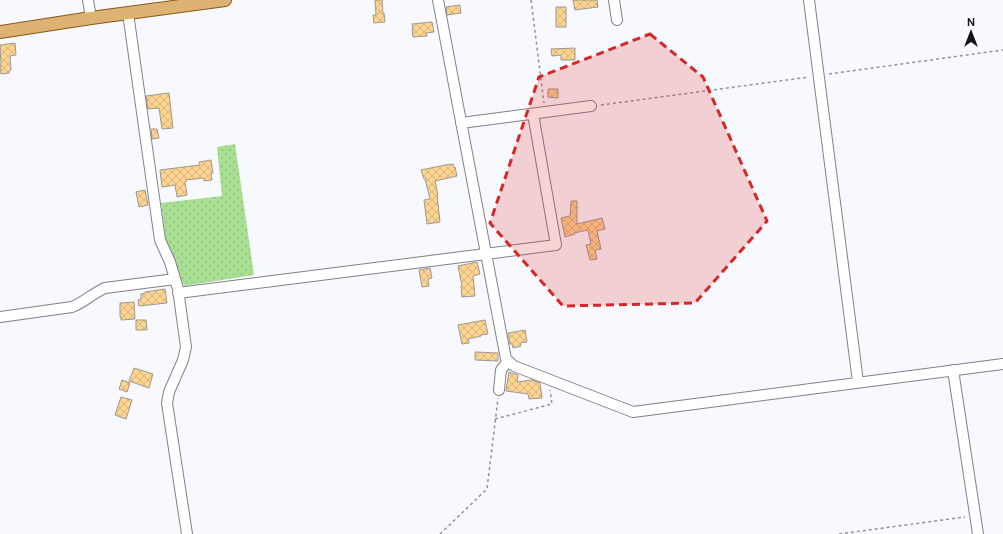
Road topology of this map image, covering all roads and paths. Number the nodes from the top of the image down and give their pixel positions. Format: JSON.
{"nodes":[{"id":1,"x":88,"y":0,"type":"edge"},
{"id":2,"x":225,"y":0,"type":"edge"},
{"id":3,"x":438,"y":0,"type":"edge"},
{"id":4,"x":531,"y":0,"type":"edge"},
{"id":5,"x":614,"y":0,"type":"edge"},
{"id":6,"x":809,"y":0,"type":"edge"},
{"id":7,"x":128,"y":13,"type":"junction"},
{"id":8,"x":90,"y":18,"type":"junction"},
{"id":9,"x":617,"y":20,"type":"dead end"},
{"id":10,"x":0,"y":32,"type":"edge"},
{"id":11,"x":1003,"y":50,"type":"edge"},
{"id":12,"x":819,"y":76,"type":"junction"},
{"id":13,"x":591,"y":106,"type":"joint"},
{"id":14,"x":545,"y":112,"type":"junction"},
{"id":15,"x":533,"y":114,"type":"junction"},
{"id":16,"x":461,"y":123,"type":"junction"},
{"id":17,"x":486,"y":253,"type":"junction"},
{"id":18,"x":175,"y":279,"type":"junction"},
{"id":19,"x":178,"y":293,"type":"junction"},
{"id":20,"x":0,"y":317,"type":"edge"},
{"id":21,"x":508,"y":361,"type":"junction"},
{"id":22,"x":1003,"y":364,"type":"edge"},
{"id":23,"x":953,"y":370,"type":"junction"},
{"id":24,"x":551,"y":380,"type":"junction"},
{"id":25,"x":858,"y":382,"type":"junction"},
{"id":26,"x":499,"y":390,"type":"joint"},
{"id":27,"x":495,"y":419,"type":"junction"},
{"id":28,"x":975,"y":516,"type":"junction"},
{"id":29,"x":187,"y":534,"type":"edge"},
{"id":30,"x":440,"y":534,"type":"edge"},
{"id":31,"x":839,"y":534,"type":"edge"},
{"id":32,"x":978,"y":534,"type":"edge"}],
"edges":[{"from":1,"to":8,"type":"street"},
{"from":2,"to":7,"type":"main road"},
{"from":3,"to":16,"type":"street"},
{"from":4,"to":14,"type":"path"},
{"from":5,"to":9,"type":"street"},
{"from":6,"to":12,"type":"street"},
{"from":7,"to":8,"type":"main road"},
{"from":7,"to":18,"type":"street"},
{"from":8,"to":10,"type":"main road"},
{"from":11,"to":12,"type":"path"},
{"from":12,"to":13,"type":"path"},
{"from":12,"to":25,"type":"street"},
{"from":13,"to":14,"type":"street"},
{"from":14,"to":15,"type":"street"},
{"from":15,"to":16,"type":"street"},
{"from":15,"to":17,"type":"street"},
{"from":16,"to":17,"type":"street"},
{"from":17,"to":19,"type":"street"},
{"from":17,"to":21,"type":"street"},
{"from":18,"to":19,"type":"street"},
{"from":18,"to":20,"type":"street"},
{"from":19,"to":29,"type":"street"},
{"from":21,"to":24,"type":"street"},
{"from":21,"to":26,"type":"street"},
{"from":22,"to":23,"type":"street"},
{"from":23,"to":25,"type":"street"},
{"from":23,"to":28,"type":"street"},
{"from":24,"to":25,"type":"street"},
{"from":24,"to":27,"type":"path"},
{"from":26,"to":27,"type":"path"},
{"from":27,"to":30,"type":"path"},
{"from":28,"to":31,"type":"path"},
{"from":28,"to":32,"type":"street"}]}
